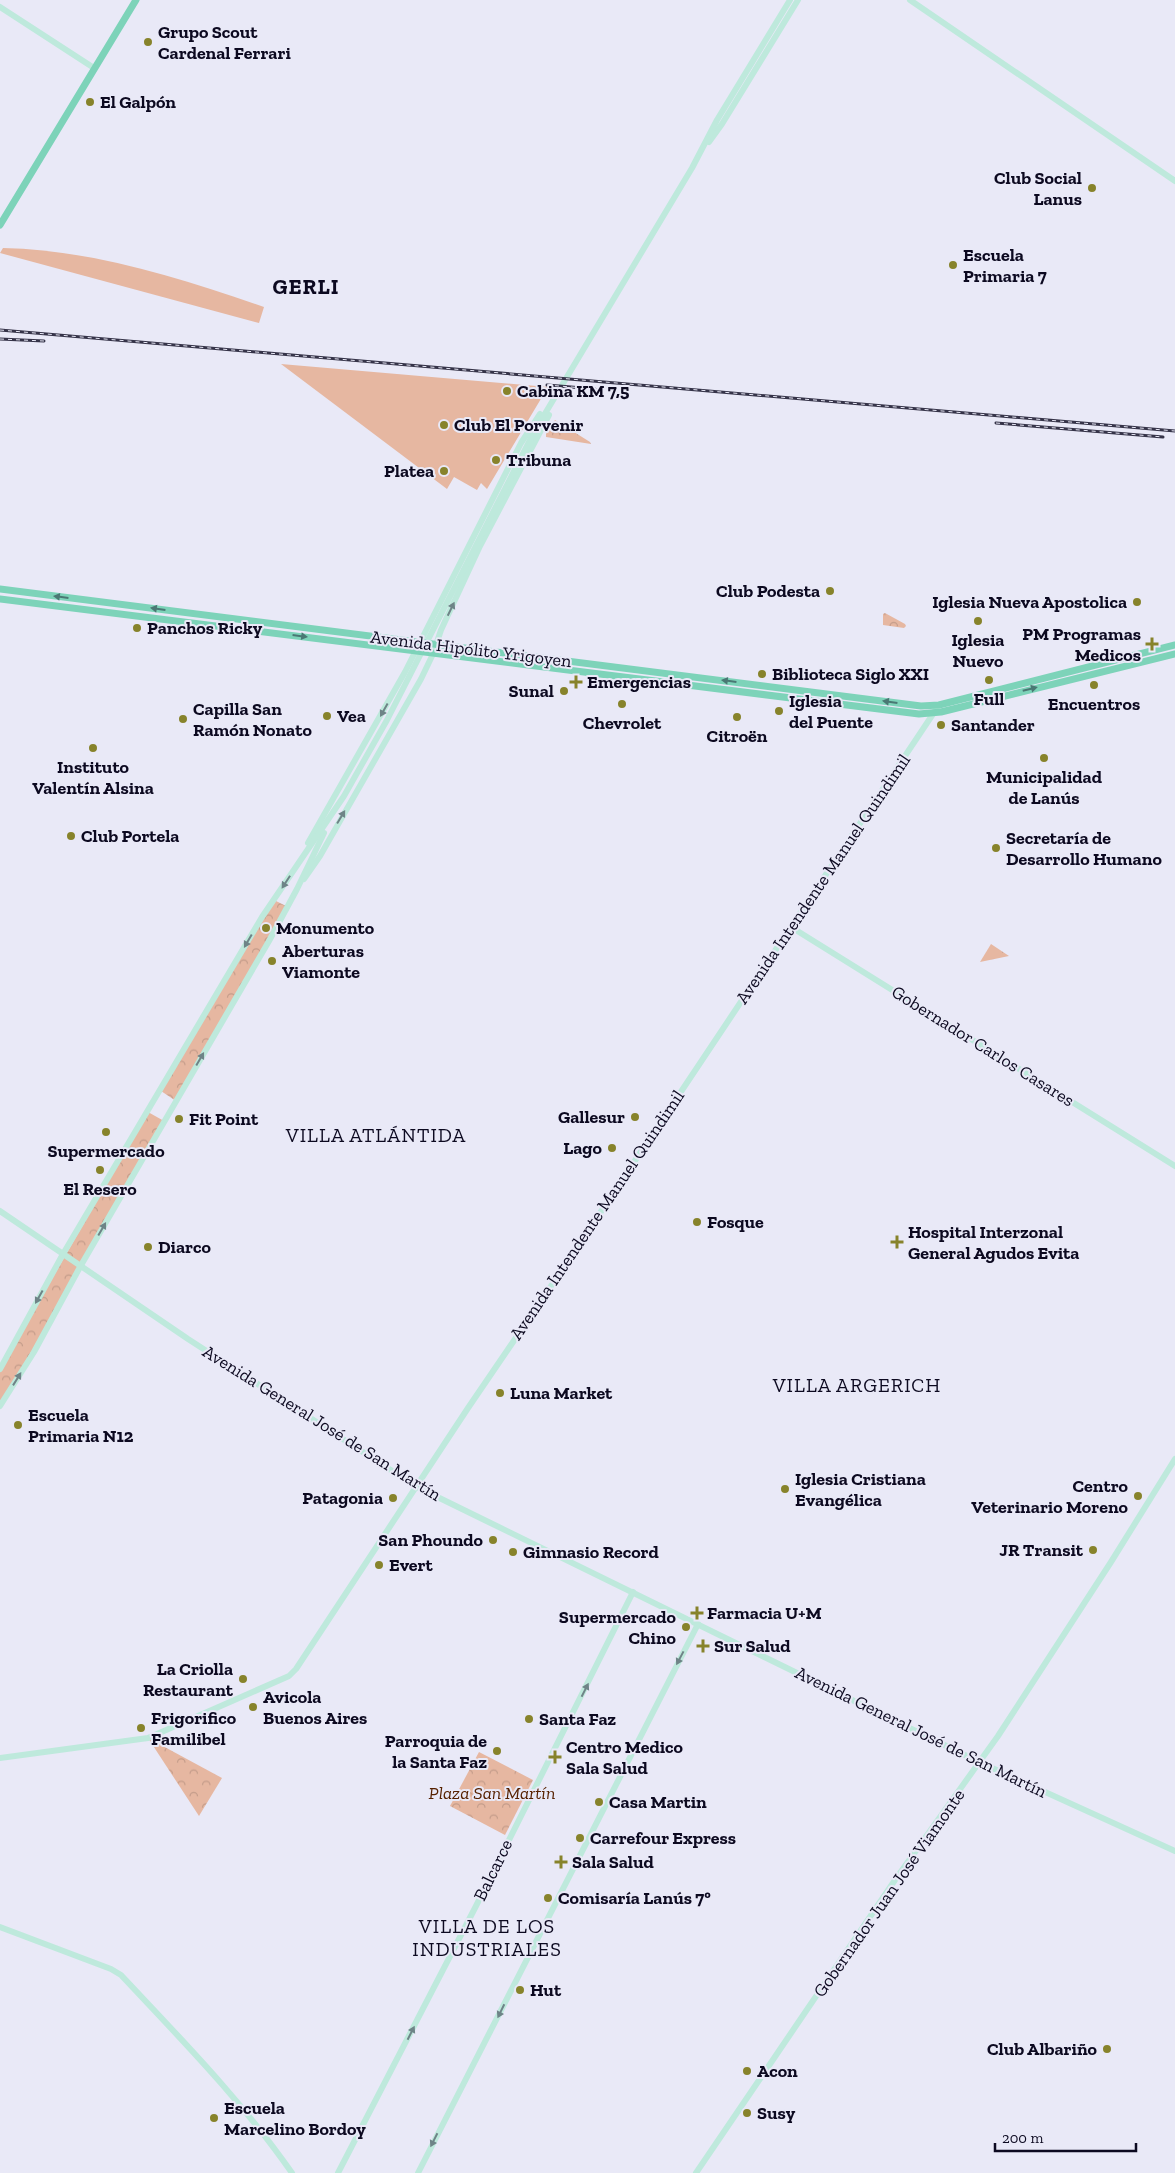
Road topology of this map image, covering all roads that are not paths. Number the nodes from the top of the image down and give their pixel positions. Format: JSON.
{"nodes":[{"id":1,"x":136,"y":0,"type":"edge"},
{"id":2,"x":790,"y":0,"type":"edge"},
{"id":3,"x":798,"y":0,"type":"edge"},
{"id":4,"x":910,"y":0,"type":"edge"},
{"id":5,"x":0,"y":7,"type":"edge"},
{"id":6,"x":94,"y":68,"type":"junction"},
{"id":7,"x":698,"y":157,"type":"junction"},
{"id":8,"x":1175,"y":181,"type":"edge"},
{"id":9,"x":0,"y":225,"type":"edge"},
{"id":10,"x":562,"y":387,"type":"junction"},
{"id":11,"x":0,"y":590,"type":"edge"},
{"id":12,"x":0,"y":599,"type":"edge"},
{"id":13,"x":419,"y":643,"type":"junction"},
{"id":14,"x":436,"y":645,"type":"junction"},
{"id":15,"x":1175,"y":646,"type":"edge"},
{"id":16,"x":415,"y":651,"type":"junction"},
{"id":17,"x":433,"y":654,"type":"junction"},
{"id":18,"x":1175,"y":654,"type":"edge"},
{"id":19,"x":939,"y":705,"type":"junction"},
{"id":20,"x":932,"y":714,"type":"junction"},
{"id":21,"x":334,"y":812,"type":"junction"},
{"id":22,"x":297,"y":864,"type":"junction"},
{"id":23,"x":297,"y":888,"type":"junction"},
{"id":24,"x":791,"y":927,"type":"junction"},
{"id":25,"x":1175,"y":1166,"type":"edge"},
{"id":26,"x":0,"y":1211,"type":"edge"},
{"id":27,"x":63,"y":1254,"type":"junction"},
{"id":28,"x":80,"y":1267,"type":"junction"},
{"id":29,"x":0,"y":1369,"type":"edge"},
{"id":30,"x":0,"y":1406,"type":"edge"},
{"id":31,"x":1175,"y":1459,"type":"edge"},
{"id":32,"x":417,"y":1487,"type":"junction"},
{"id":33,"x":634,"y":1592,"type":"junction"},
{"id":34,"x":698,"y":1624,"type":"junction"},
{"id":35,"x":0,"y":1758,"type":"edge"},
{"id":36,"x":979,"y":1762,"type":"junction"},
{"id":37,"x":1175,"y":1851,"type":"edge"},
{"id":38,"x":0,"y":1927,"type":"edge"},
{"id":39,"x":292,"y":2173,"type":"edge"},
{"id":40,"x":338,"y":2173,"type":"edge"},
{"id":41,"x":418,"y":2173,"type":"edge"},
{"id":42,"x":696,"y":2173,"type":"edge"}],
"edges":[{"from":1,"to":6,"type":"main road"},
{"from":2,"to":7,"type":"main road"},
{"from":3,"to":7,"type":"main road"},
{"from":4,"to":8,"type":"main road"},
{"from":5,"to":6,"type":"main road"},
{"from":6,"to":9,"type":"main road"},
{"from":7,"to":10,"type":"main road"},
{"from":10,"to":13,"type":"main road"},
{"from":14,"to":10,"type":"main road","one_way":true},
{"from":10,"to":21,"type":"main road"},
{"from":13,"to":11,"type":"main road","name":"Avenida Hipólito Yrigoyen","one_way":true},
{"from":12,"to":16,"type":"main road","name":"Avenida Hipólito Yrigoyen","one_way":true},
{"from":13,"to":14,"type":"main road","name":"Avenida Hipólito Yrigoyen"},
{"from":13,"to":16,"type":"main road"},
{"from":14,"to":17,"type":"main road"},
{"from":19,"to":14,"type":"main road","name":"Avenida Hipólito Yrigoyen","one_way":true},
{"from":15,"to":19,"type":"main road","name":"Avenida Hipólito Yrigoyen"},
{"from":16,"to":17,"type":"main road","name":"Avenida Hipólito Yrigoyen"},
{"from":16,"to":22,"type":"main road","one_way":true},
{"from":17,"to":20,"type":"main road","name":"Avenida Hipólito Yrigoyen"},
{"from":23,"to":17,"type":"main road","one_way":true},
{"from":20,"to":18,"type":"main road","name":"Avenida Hipólito Yrigoyen","one_way":true},
{"from":19,"to":20,"type":"main road","name":"Avenida Intendente Manuel Quindimil"},
{"from":20,"to":24,"type":"main road","name":"Avenida Intendente Manuel Quindimil"},
{"from":21,"to":22,"type":"main road"},
{"from":21,"to":23,"type":"main road"},
{"from":22,"to":27,"type":"main road","one_way":true},
{"from":28,"to":23,"type":"main road","one_way":true},
{"from":24,"to":25,"type":"main road","name":"Gobernador Carlos Casares"},
{"from":24,"to":32,"type":"main road","name":"Avenida Intendente Manuel Quindimil"},
{"from":26,"to":27,"type":"main road","name":"Avenida General José de San Martín"},
{"from":27,"to":28,"type":"main road","name":"Avenida General José de San Martín"},
{"from":27,"to":29,"type":"main road","one_way":true},
{"from":30,"to":28,"type":"main road","one_way":true},
{"from":28,"to":32,"type":"main road","name":"Avenida General José de San Martín"},
{"from":31,"to":36,"type":"main road","name":"Gobernador Juan José Viamonte"},
{"from":32,"to":33,"type":"main road","name":"Avenida General José de San Martín"},
{"from":32,"to":35,"type":"main road","name":"Avenida Intendente Manuel Quindimil"},
{"from":33,"to":34,"type":"main road","name":"Avenida General José de San Martín"},
{"from":40,"to":33,"type":"main road","name":"Balcarce","one_way":true},
{"from":34,"to":36,"type":"main road","name":"Avenida General José de San Martín"},
{"from":34,"to":41,"type":"main road","one_way":true},
{"from":36,"to":37,"type":"main road","name":"Avenida General José de San Martín"},
{"from":36,"to":42,"type":"main road","name":"Gobernador Juan José Viamonte"},
{"from":38,"to":39,"type":"main road"}]}
